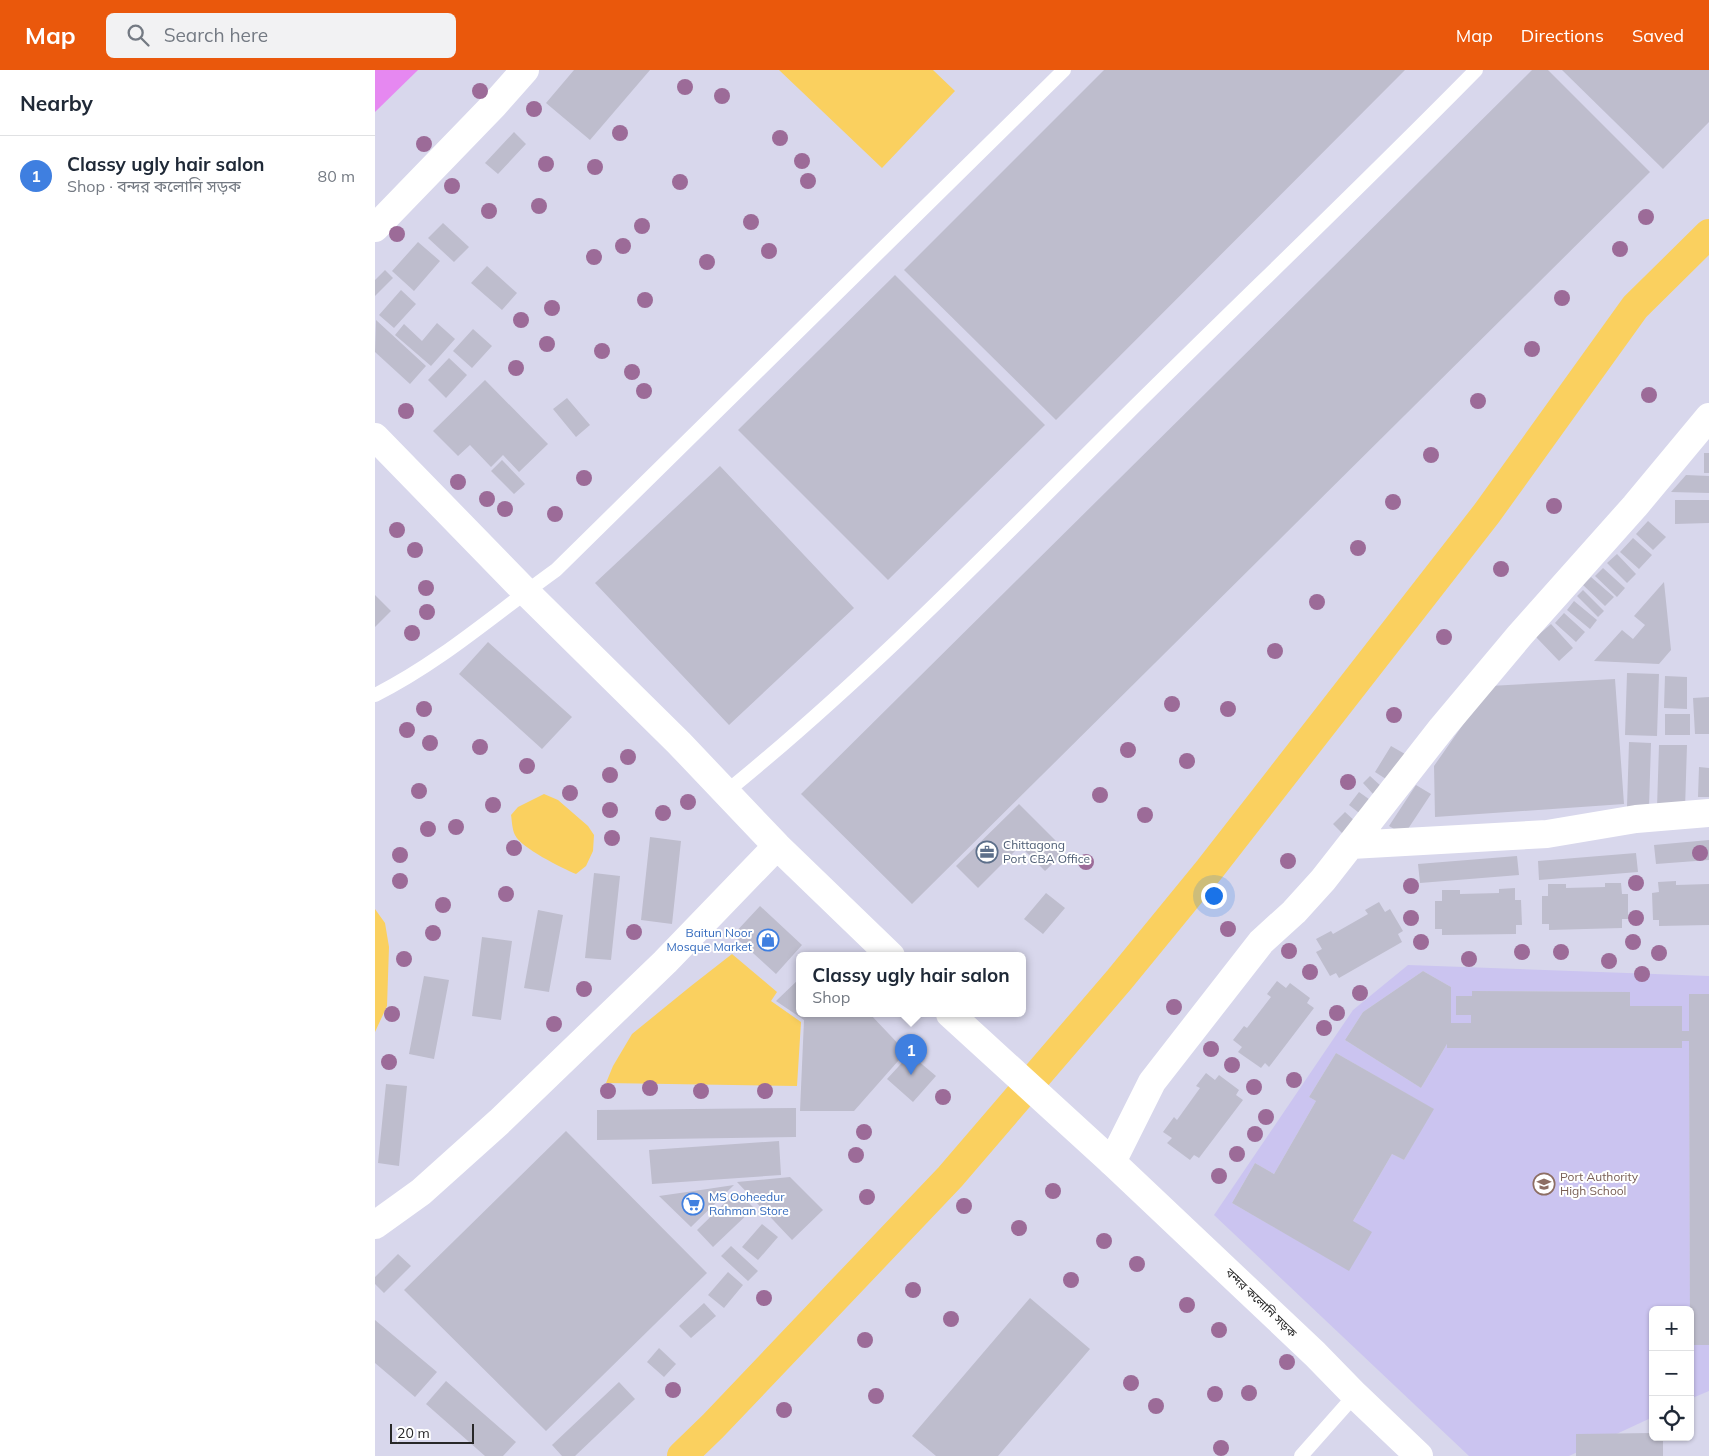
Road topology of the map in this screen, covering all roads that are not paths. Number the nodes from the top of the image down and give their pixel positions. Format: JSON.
{"nodes":[{"id":1,"x":525,"y":70,"type":"edge"},
{"id":2,"x":1064,"y":70,"type":"edge"},
{"id":3,"x":1476,"y":70,"type":"edge"},
{"id":4,"x":375,"y":228,"type":"edge"},
{"id":5,"x":1709,"y":417,"type":"edge"},
{"id":6,"x":375,"y":437,"type":"edge"},
{"id":7,"x":526,"y":592,"type":"junction"},
{"id":8,"x":375,"y":696,"type":"edge"},
{"id":9,"x":726,"y":792,"type":"junction"},
{"id":10,"x":1709,"y":813,"type":"edge"},
{"id":11,"x":1351,"y":845,"type":"junction"},
{"id":12,"x":777,"y":846,"type":"junction"},
{"id":13,"x":887,"y":952,"type":"edge"},
{"id":14,"x":953,"y":1017,"type":"edge"},
{"id":15,"x":1106,"y":1157,"type":"junction"},
{"id":16,"x":375,"y":1225,"type":"edge"},
{"id":17,"x":1355,"y":1395,"type":"junction"},
{"id":18,"x":1301,"y":1456,"type":"edge"},
{"id":19,"x":1419,"y":1456,"type":"edge"}],
"edges":[{"from":1,"to":4,"type":"street"},
{"from":2,"to":7,"type":"lane"},
{"from":3,"to":9,"type":"lane"},
{"from":5,"to":11,"type":"street"},
{"from":6,"to":7,"type":"street"},
{"from":7,"to":8,"type":"lane"},
{"from":7,"to":9,"type":"street"},
{"from":9,"to":12,"type":"street"},
{"from":10,"to":11,"type":"street"},
{"from":11,"to":15,"type":"street"},
{"from":12,"to":13,"type":"street"},
{"from":12,"to":16,"type":"street"},
{"from":14,"to":15,"type":"street","name":"বন্দর কলোনি সড়ক"},
{"from":15,"to":17,"type":"street","name":"বন্দর কলোনি সড়ক"},
{"from":17,"to":18,"type":"lane"},
{"from":17,"to":19,"type":"street","name":"বন্দর কলোনি সড়ক"}]}
